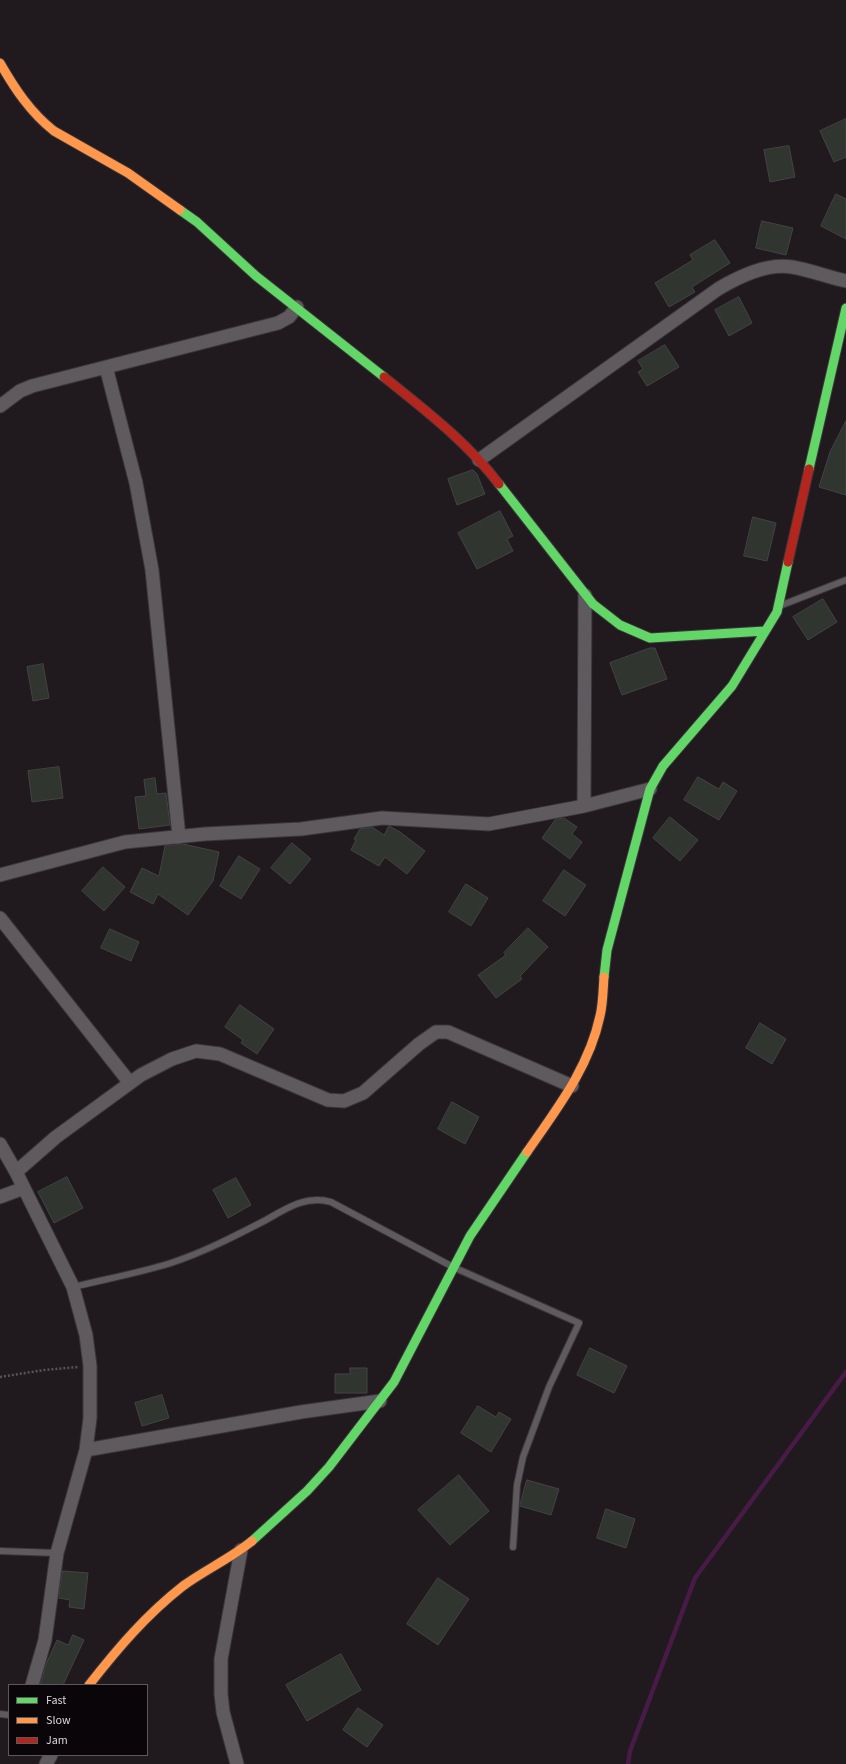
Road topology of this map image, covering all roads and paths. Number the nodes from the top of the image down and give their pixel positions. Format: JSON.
{"nodes":[{"id":1,"x":0,"y":63,"type":"edge"},
{"id":2,"x":846,"y":281,"type":"edge"},
{"id":3,"x":297,"y":307,"type":"junction"},
{"id":4,"x":846,"y":308,"type":"edge"},
{"id":5,"x":106,"y":367,"type":"junction"},
{"id":6,"x":0,"y":405,"type":"edge"},
{"id":7,"x":479,"y":460,"type":"junction"},
{"id":8,"x":846,"y":580,"type":"edge"},
{"id":9,"x":585,"y":595,"type":"junction"},
{"id":10,"x":778,"y":606,"type":"junction"},
{"id":11,"x":765,"y":631,"type":"junction"},
{"id":12,"x":650,"y":789,"type":"junction"},
{"id":13,"x":584,"y":806,"type":"junction"},
{"id":14,"x":179,"y":837,"type":"junction"},
{"id":15,"x":0,"y":875,"type":"edge"},
{"id":16,"x":0,"y":918,"type":"edge"},
{"id":17,"x":130,"y":1083,"type":"junction"},
{"id":18,"x":572,"y":1086,"type":"junction"},
{"id":19,"x":0,"y":1144,"type":"edge"},
{"id":20,"x":16,"y":1172,"type":"junction"},
{"id":21,"x":24,"y":1188,"type":"junction"},
{"id":22,"x":0,"y":1197,"type":"edge"},
{"id":23,"x":453,"y":1267,"type":"junction"},
{"id":24,"x":73,"y":1287,"type":"junction"},
{"id":25,"x":90,"y":1366,"type":"junction"},
{"id":26,"x":0,"y":1377,"type":"edge"},
{"id":27,"x":380,"y":1401,"type":"junction"},
{"id":28,"x":86,"y":1450,"type":"junction"},
{"id":29,"x":513,"y":1547,"type":"dead end"},
{"id":30,"x":241,"y":1550,"type":"junction"},
{"id":31,"x":0,"y":1551,"type":"edge"},
{"id":32,"x":57,"y":1553,"type":"junction"},
{"id":33,"x":32,"y":1684,"type":"edge"},
{"id":34,"x":90,"y":1684,"type":"edge"},
{"id":35,"x":237,"y":1764,"type":"edge"}],
"edges":[{"from":1,"to":3,"type":"street"},
{"from":2,"to":7,"type":"street"},
{"from":3,"to":5,"type":"street"},
{"from":3,"to":7,"type":"street"},
{"from":4,"to":10,"type":"street"},
{"from":5,"to":6,"type":"street"},
{"from":5,"to":14,"type":"street"},
{"from":7,"to":9,"type":"street"},
{"from":8,"to":10,"type":"lane"},
{"from":9,"to":11,"type":"street"},
{"from":9,"to":13,"type":"street"},
{"from":10,"to":11,"type":"street"},
{"from":11,"to":12,"type":"street"},
{"from":12,"to":13,"type":"street"},
{"from":12,"to":18,"type":"street"},
{"from":13,"to":14,"type":"street"},
{"from":14,"to":15,"type":"street"},
{"from":16,"to":17,"type":"street"},
{"from":17,"to":18,"type":"street"},
{"from":17,"to":20,"type":"street"},
{"from":18,"to":23,"type":"street"},
{"from":19,"to":20,"type":"street"},
{"from":20,"to":21,"type":"street"},
{"from":21,"to":22,"type":"street"},
{"from":21,"to":24,"type":"street"},
{"from":23,"to":24,"type":"lane"},
{"from":23,"to":27,"type":"street"},
{"from":23,"to":29,"type":"lane"},
{"from":24,"to":25,"type":"street"},
{"from":25,"to":26,"type":"path"},
{"from":25,"to":28,"type":"street"},
{"from":27,"to":28,"type":"street"},
{"from":27,"to":30,"type":"street"},
{"from":28,"to":32,"type":"street"},
{"from":30,"to":34,"type":"street"},
{"from":30,"to":35,"type":"street"},
{"from":31,"to":32,"type":"lane"},
{"from":32,"to":33,"type":"street"}]}
